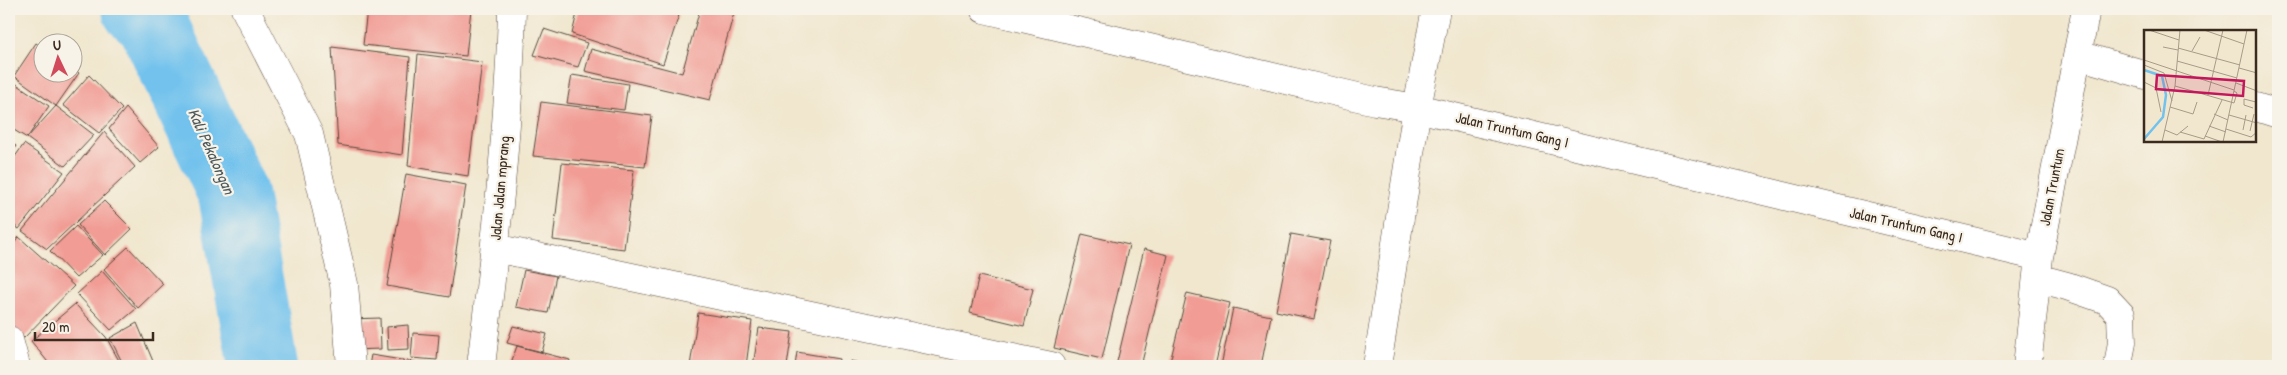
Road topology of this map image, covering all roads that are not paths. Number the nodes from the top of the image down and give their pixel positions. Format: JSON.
{"nodes":[{"id":1,"x":245,"y":9,"type":"edge"},
{"id":2,"x":512,"y":9,"type":"edge"},
{"id":3,"x":984,"y":9,"type":"edge"},
{"id":4,"x":1436,"y":9,"type":"edge"},
{"id":5,"x":2086,"y":9,"type":"edge"},
{"id":6,"x":2078,"y":55,"type":"junction"},
{"id":7,"x":2144,"y":74,"type":"edge"},
{"id":8,"x":2257,"y":107,"type":"edge"},
{"id":9,"x":1417,"y":108,"type":"junction"},
{"id":10,"x":2278,"y":114,"type":"edge"},
{"id":11,"x":495,"y":248,"type":"junction"},
{"id":12,"x":2038,"y":267,"type":"junction"},
{"id":13,"x":9,"y":340,"type":"edge"},
{"id":14,"x":16,"y":366,"type":"edge"},
{"id":15,"x":351,"y":366,"type":"edge"},
{"id":16,"x":481,"y":366,"type":"edge"},
{"id":17,"x":1051,"y":366,"type":"edge"},
{"id":18,"x":1377,"y":366,"type":"edge"},
{"id":19,"x":2027,"y":366,"type":"edge"},
{"id":20,"x":2118,"y":366,"type":"edge"}],
"edges":[{"from":1,"to":15,"type":"street"},
{"from":2,"to":11,"type":"street","name":"Jalan Jalan mprang"},
{"from":3,"to":9,"type":"street","name":"Jalan Truntum Gang I"},
{"from":4,"to":9,"type":"street"},
{"from":5,"to":6,"type":"street","name":"Jalan Truntum"},
{"from":6,"to":7,"type":"street"},
{"from":6,"to":12,"type":"street","name":"Jalan Truntum"},
{"from":8,"to":10,"type":"street"},
{"from":9,"to":12,"type":"street","name":"Jalan Truntum Gang I"},
{"from":9,"to":18,"type":"street"},
{"from":11,"to":16,"type":"street","name":"Jalan Jalan mprang"},
{"from":11,"to":17,"type":"street"},
{"from":12,"to":19,"type":"street","name":"Jalan Truntum"},
{"from":12,"to":20,"type":"street","name":"Jalan Truntum Gang I"},
{"from":13,"to":14,"type":"street"}]}
